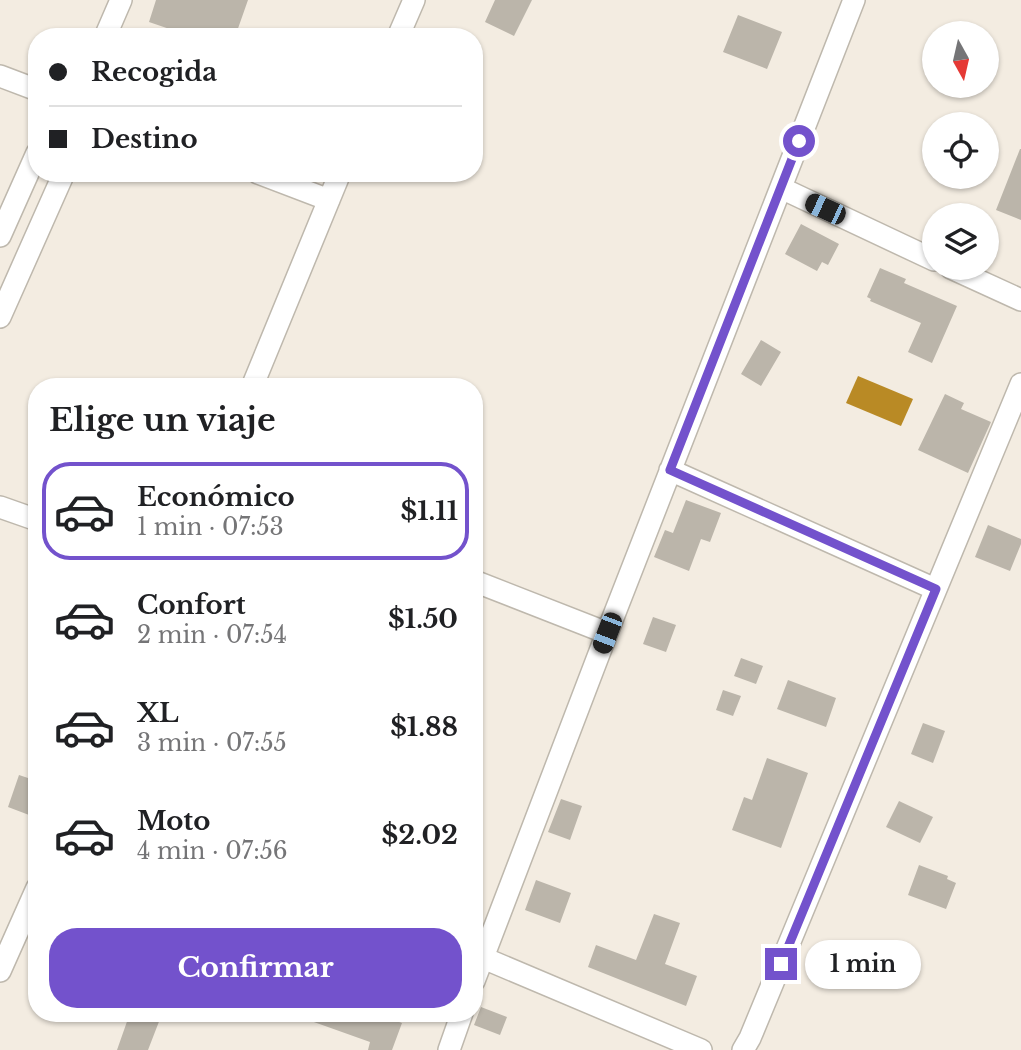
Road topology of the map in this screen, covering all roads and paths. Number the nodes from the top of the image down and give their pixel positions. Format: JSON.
{"nodes":[{"id":1,"x":121,"y":0,"type":"edge"},
{"id":2,"x":414,"y":0,"type":"edge"},
{"id":3,"x":854,"y":0,"type":"edge"},
{"id":4,"x":109,"y":28,"type":"edge"},
{"id":5,"x":402,"y":28,"type":"edge"},
{"id":6,"x":0,"y":76,"type":"edge"},
{"id":7,"x":28,"y":87,"type":"edge"},
{"id":8,"x":28,"y":173,"type":"edge"},
{"id":9,"x":60,"y":182,"type":"edge"},
{"id":10,"x":281,"y":182,"type":"edge"},
{"id":11,"x":336,"y":182,"type":"edge"},
{"id":12,"x":781,"y":188,"type":"junction"},
{"id":13,"x":328,"y":200,"type":"junction"},
{"id":14,"x":0,"y":236,"type":"edge"},
{"id":15,"x":922,"y":254,"type":"edge"},
{"id":16,"x":977,"y":280,"type":"edge"},
{"id":17,"x":1021,"y":300,"type":"edge"},
{"id":18,"x":0,"y":317,"type":"edge"},
{"id":19,"x":256,"y":378,"type":"edge"},
{"id":20,"x":1021,"y":384,"type":"edge"},
{"id":21,"x":670,"y":470,"type":"junction"},
{"id":22,"x":0,"y":507,"type":"edge"},
{"id":23,"x":28,"y":517,"type":"edge"},
{"id":24,"x":483,"y":585,"type":"edge"},
{"id":25,"x":936,"y":589,"type":"junction"},
{"id":26,"x":607,"y":633,"type":"junction"},
{"id":27,"x":28,"y":906,"type":"edge"},
{"id":28,"x":483,"y":946,"type":"edge"},
{"id":29,"x":483,"y":958,"type":"edge"},
{"id":30,"x":2,"y":959,"type":"edge"},
{"id":31,"x":459,"y":1022,"type":"edge"},
{"id":32,"x":449,"y":1050,"type":"edge"},
{"id":33,"x":701,"y":1050,"type":"edge"},
{"id":34,"x":743,"y":1050,"type":"edge"}],
"edges":[{"from":1,"to":4,"type":"street"},
{"from":2,"to":5,"type":"street"},
{"from":3,"to":12,"type":"street"},
{"from":6,"to":7,"type":"street"},
{"from":8,"to":14,"type":"street"},
{"from":9,"to":18,"type":"street"},
{"from":10,"to":13,"type":"street"},
{"from":11,"to":13,"type":"street"},
{"from":12,"to":15,"type":"street"},
{"from":12,"to":21,"type":"street"},
{"from":13,"to":19,"type":"street"},
{"from":16,"to":17,"type":"street"},
{"from":20,"to":25,"type":"street"},
{"from":21,"to":25,"type":"street"},
{"from":21,"to":26,"type":"street"},
{"from":22,"to":23,"type":"street"},
{"from":24,"to":26,"type":"street"},
{"from":25,"to":34,"type":"street"},
{"from":26,"to":28,"type":"street"},
{"from":27,"to":30,"type":"street"},
{"from":29,"to":33,"type":"street"},
{"from":31,"to":32,"type":"street"}]}
